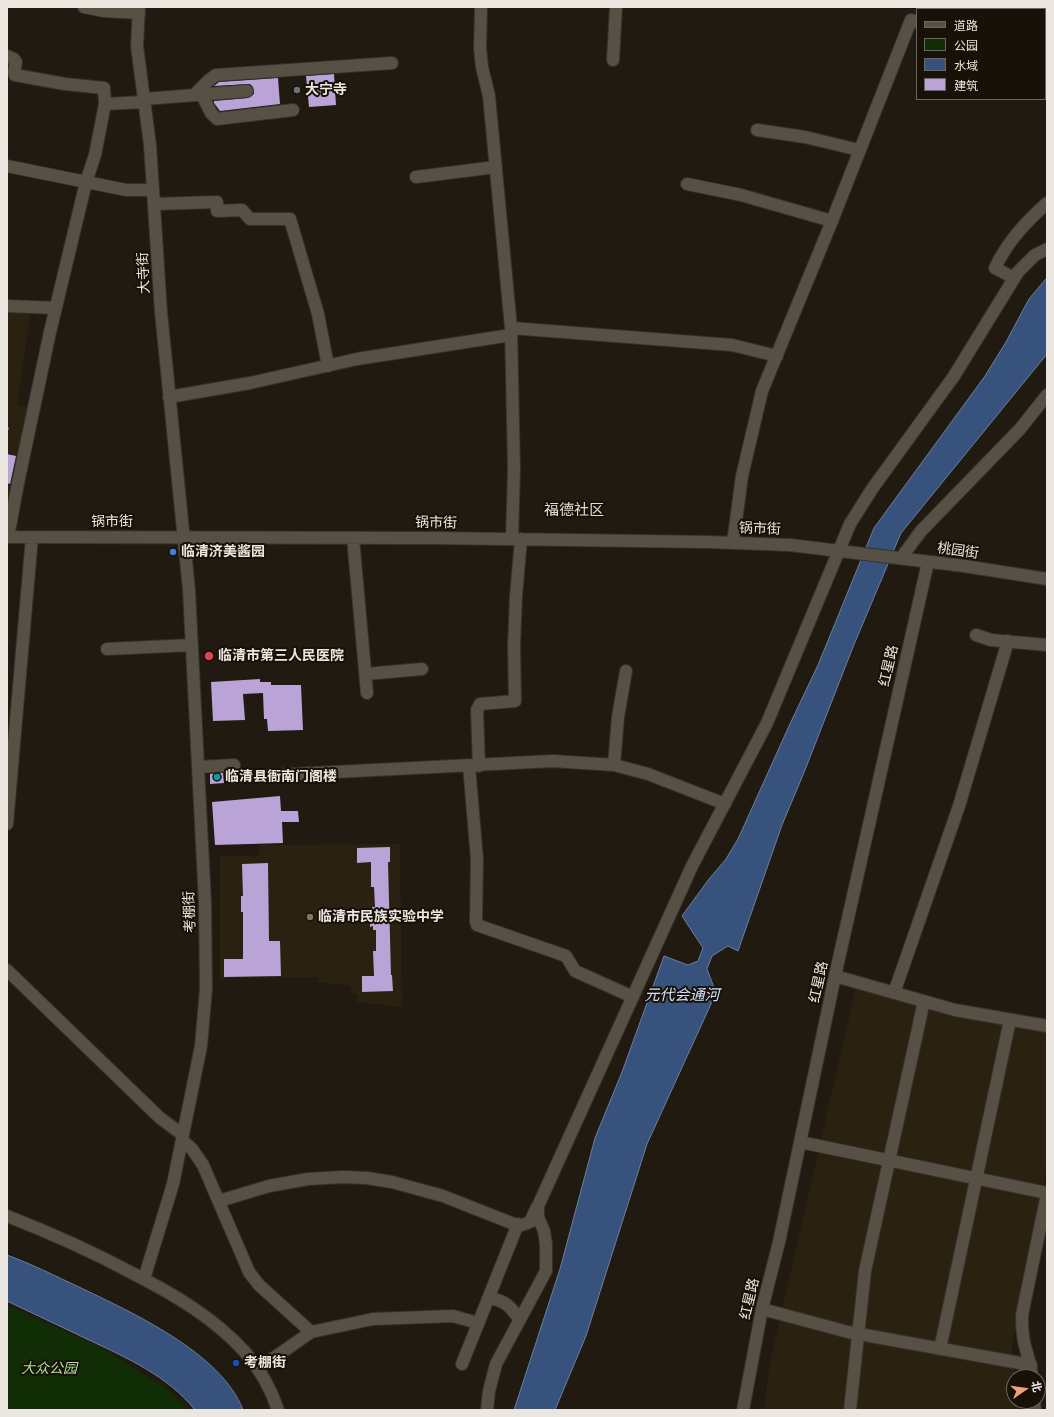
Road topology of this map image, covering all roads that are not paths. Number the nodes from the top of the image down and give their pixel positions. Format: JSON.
{"nodes":[{"id":1,"x":84,"y":7,"type":"edge"},
{"id":2,"x":481,"y":7,"type":"edge"},
{"id":3,"x":616,"y":7,"type":"edge"},
{"id":4,"x":139,"y":10,"type":"edge"},
{"id":5,"x":914,"y":21,"type":"edge"},
{"id":6,"x":7,"y":56,"type":"edge"},
{"id":7,"x":613,"y":60,"type":"dead end"},
{"id":8,"x":392,"y":63,"type":"dead end"},
{"id":9,"x":247,"y":91,"type":"dead end"},
{"id":10,"x":198,"y":95,"type":"junction"},
{"id":11,"x":144,"y":100,"type":"junction"},
{"id":12,"x":105,"y":104,"type":"junction"},
{"id":13,"x":293,"y":110,"type":"dead end"},
{"id":14,"x":758,"y":130,"type":"dead end"},
{"id":15,"x":859,"y":150,"type":"junction"},
{"id":16,"x":7,"y":166,"type":"edge"},
{"id":17,"x":496,"y":166,"type":"junction"},
{"id":18,"x":416,"y":177,"type":"dead end"},
{"id":19,"x":86,"y":182,"type":"junction"},
{"id":20,"x":687,"y":184,"type":"dead end"},
{"id":21,"x":153,"y":190,"type":"junction"},
{"id":22,"x":1047,"y":203,"type":"edge"},
{"id":23,"x":154,"y":204,"type":"junction"},
{"id":24,"x":832,"y":222,"type":"junction"},
{"id":25,"x":1047,"y":248,"type":"edge"},
{"id":26,"x":1014,"y":278,"type":"junction"},
{"id":27,"x":7,"y":306,"type":"edge"},
{"id":28,"x":56,"y":308,"type":"junction"},
{"id":29,"x":511,"y":331,"type":"junction"},
{"id":30,"x":776,"y":356,"type":"junction"},
{"id":31,"x":328,"y":366,"type":"junction"},
{"id":32,"x":1047,"y":395,"type":"edge"},
{"id":33,"x":169,"y":397,"type":"junction"},
{"id":34,"x":8,"y":537,"type":"edge"},
{"id":35,"x":32,"y":537,"type":"junction"},
{"id":36,"x":184,"y":537,"type":"junction"},
{"id":37,"x":353,"y":538,"type":"junction"},
{"id":38,"x":517,"y":539,"type":"junction"},
{"id":39,"x":733,"y":543,"type":"junction"},
{"id":40,"x":839,"y":551,"type":"junction"},
{"id":41,"x":864,"y":554,"type":"joint"},
{"id":42,"x":901,"y":558,"type":"junction"},
{"id":43,"x":928,"y":562,"type":"junction"},
{"id":44,"x":1047,"y":579,"type":"edge"},
{"id":45,"x":976,"y":635,"type":"dead end"},
{"id":46,"x":1008,"y":641,"type":"junction"},
{"id":47,"x":192,"y":645,"type":"junction"},
{"id":48,"x":1047,"y":645,"type":"edge"},
{"id":49,"x":107,"y":649,"type":"dead end"},
{"id":50,"x":422,"y":669,"type":"dead end"},
{"id":51,"x":626,"y":671,"type":"dead end"},
{"id":52,"x":366,"y":674,"type":"junction"},
{"id":53,"x":367,"y":693,"type":"dead end"},
{"id":54,"x":614,"y":765,"type":"junction"},
{"id":55,"x":474,"y":766,"type":"junction"},
{"id":56,"x":198,"y":767,"type":"junction"},
{"id":57,"x":725,"y":804,"type":"junction"},
{"id":58,"x":7,"y":824,"type":"edge"},
{"id":59,"x":7,"y":970,"type":"edge"},
{"id":60,"x":835,"y":976,"type":"junction"},
{"id":61,"x":894,"y":993,"type":"junction"},
{"id":62,"x":633,"y":997,"type":"junction"},
{"id":63,"x":924,"y":1001,"type":"junction"},
{"id":64,"x":1010,"y":1020,"type":"junction"},
{"id":65,"x":1047,"y":1026,"type":"edge"},
{"id":66,"x":182,"y":1137,"type":"junction"},
{"id":67,"x":800,"y":1142,"type":"junction"},
{"id":68,"x":889,"y":1160,"type":"junction"},
{"id":69,"x":976,"y":1178,"type":"junction"},
{"id":70,"x":1047,"y":1193,"type":"edge"},
{"id":71,"x":219,"y":1201,"type":"junction"},
{"id":72,"x":538,"y":1206,"type":"junction"},
{"id":73,"x":7,"y":1216,"type":"edge"},
{"id":74,"x":518,"y":1224,"type":"junction"},
{"id":75,"x":144,"y":1279,"type":"junction"},
{"id":76,"x":489,"y":1298,"type":"junction"},
{"id":77,"x":762,"y":1309,"type":"junction"},
{"id":78,"x":520,"y":1320,"type":"junction"},
{"id":79,"x":478,"y":1323,"type":"junction"},
{"id":80,"x":311,"y":1332,"type":"junction"},
{"id":81,"x":858,"y":1334,"type":"junction"},
{"id":82,"x":940,"y":1348,"type":"junction"},
{"id":83,"x":462,"y":1364,"type":"dead end"},
{"id":84,"x":258,"y":1369,"type":"junction"},
{"id":85,"x":1024,"y":1369,"type":"edge"},
{"id":86,"x":1031,"y":1369,"type":"edge"},
{"id":87,"x":278,"y":1410,"type":"edge"},
{"id":88,"x":488,"y":1410,"type":"edge"},
{"id":89,"x":743,"y":1410,"type":"edge"},
{"id":90,"x":850,"y":1410,"type":"edge"}],
"edges":[{"from":1,"to":4,"type":"street"},
{"from":2,"to":17,"type":"street"},
{"from":3,"to":7,"type":"street"},
{"from":4,"to":11,"type":"street","name":"大寺街"},
{"from":5,"to":15,"type":"street"},
{"from":6,"to":12,"type":"street"},
{"from":8,"to":10,"type":"street"},
{"from":9,"to":10,"type":"street"},
{"from":10,"to":11,"type":"street"},
{"from":10,"to":13,"type":"street"},
{"from":11,"to":12,"type":"street"},
{"from":11,"to":21,"type":"street","name":"大寺街"},
{"from":12,"to":19,"type":"street"},
{"from":14,"to":15,"type":"street"},
{"from":15,"to":24,"type":"street"},
{"from":16,"to":19,"type":"street"},
{"from":17,"to":18,"type":"street"},
{"from":17,"to":29,"type":"street"},
{"from":19,"to":21,"type":"street"},
{"from":19,"to":28,"type":"street"},
{"from":20,"to":24,"type":"street"},
{"from":21,"to":23,"type":"street","name":"大寺街"},
{"from":22,"to":26,"type":"street"},
{"from":23,"to":31,"type":"street"},
{"from":23,"to":33,"type":"street","name":"大寺街"},
{"from":24,"to":30,"type":"street"},
{"from":25,"to":26,"type":"street"},
{"from":26,"to":40,"type":"street"},
{"from":27,"to":28,"type":"street"},
{"from":28,"to":34,"type":"street"},
{"from":29,"to":30,"type":"street"},
{"from":29,"to":31,"type":"street"},
{"from":29,"to":38,"type":"street"},
{"from":30,"to":39,"type":"street"},
{"from":31,"to":33,"type":"street"},
{"from":32,"to":42,"type":"street"},
{"from":33,"to":36,"type":"street","name":"大寺街"},
{"from":34,"to":35,"type":"street","name":"锅市街"},
{"from":35,"to":36,"type":"street","name":"锅市街"},
{"from":35,"to":58,"type":"street"},
{"from":36,"to":37,"type":"street","name":"锅市街"},
{"from":36,"to":47,"type":"street","name":"考棚街"},
{"from":37,"to":38,"type":"street","name":"锅市街"},
{"from":37,"to":52,"type":"street"},
{"from":38,"to":39,"type":"street","name":"锅市街"},
{"from":38,"to":55,"type":"street"},
{"from":39,"to":40,"type":"street","name":"锅市街"},
{"from":40,"to":41,"type":"street","name":"锅市街"},
{"from":40,"to":57,"type":"street"},
{"from":41,"to":42,"type":"street","name":"桃园街"},
{"from":42,"to":43,"type":"street","name":"桃园街"},
{"from":43,"to":44,"type":"street","name":"桃园街"},
{"from":43,"to":60,"type":"street","name":"红星路"},
{"from":45,"to":46,"type":"street"},
{"from":46,"to":48,"type":"street"},
{"from":46,"to":61,"type":"street"},
{"from":47,"to":49,"type":"street"},
{"from":47,"to":56,"type":"street","name":"考棚街"},
{"from":50,"to":52,"type":"street"},
{"from":51,"to":54,"type":"street"},
{"from":52,"to":53,"type":"street"},
{"from":54,"to":55,"type":"street"},
{"from":54,"to":57,"type":"street"},
{"from":55,"to":56,"type":"street"},
{"from":55,"to":62,"type":"street"},
{"from":56,"to":66,"type":"street","name":"考棚街"},
{"from":57,"to":62,"type":"street"},
{"from":59,"to":66,"type":"street"},
{"from":60,"to":61,"type":"street"},
{"from":60,"to":67,"type":"street","name":"红星路"},
{"from":61,"to":63,"type":"street"},
{"from":62,"to":72,"type":"street"},
{"from":63,"to":64,"type":"street"},
{"from":63,"to":68,"type":"street"},
{"from":64,"to":65,"type":"street"},
{"from":64,"to":69,"type":"street"},
{"from":66,"to":71,"type":"street"},
{"from":66,"to":75,"type":"street","name":"考棚街"},
{"from":67,"to":68,"type":"street"},
{"from":67,"to":77,"type":"street","name":"红星路"},
{"from":68,"to":69,"type":"street"},
{"from":68,"to":81,"type":"street"},
{"from":69,"to":70,"type":"street"},
{"from":69,"to":82,"type":"street"},
{"from":70,"to":86,"type":"street"},
{"from":71,"to":74,"type":"street"},
{"from":71,"to":80,"type":"street"},
{"from":72,"to":74,"type":"street"},
{"from":72,"to":78,"type":"street"},
{"from":73,"to":75,"type":"street"},
{"from":74,"to":76,"type":"street"},
{"from":75,"to":84,"type":"street"},
{"from":76,"to":78,"type":"street"},
{"from":76,"to":79,"type":"street"},
{"from":77,"to":81,"type":"street"},
{"from":77,"to":89,"type":"street","name":"红星路"},
{"from":78,"to":88,"type":"street"},
{"from":79,"to":80,"type":"street"},
{"from":79,"to":83,"type":"street"},
{"from":80,"to":84,"type":"street"},
{"from":81,"to":82,"type":"street"},
{"from":81,"to":90,"type":"street"},
{"from":82,"to":85,"type":"street"},
{"from":84,"to":87,"type":"street"}]}
